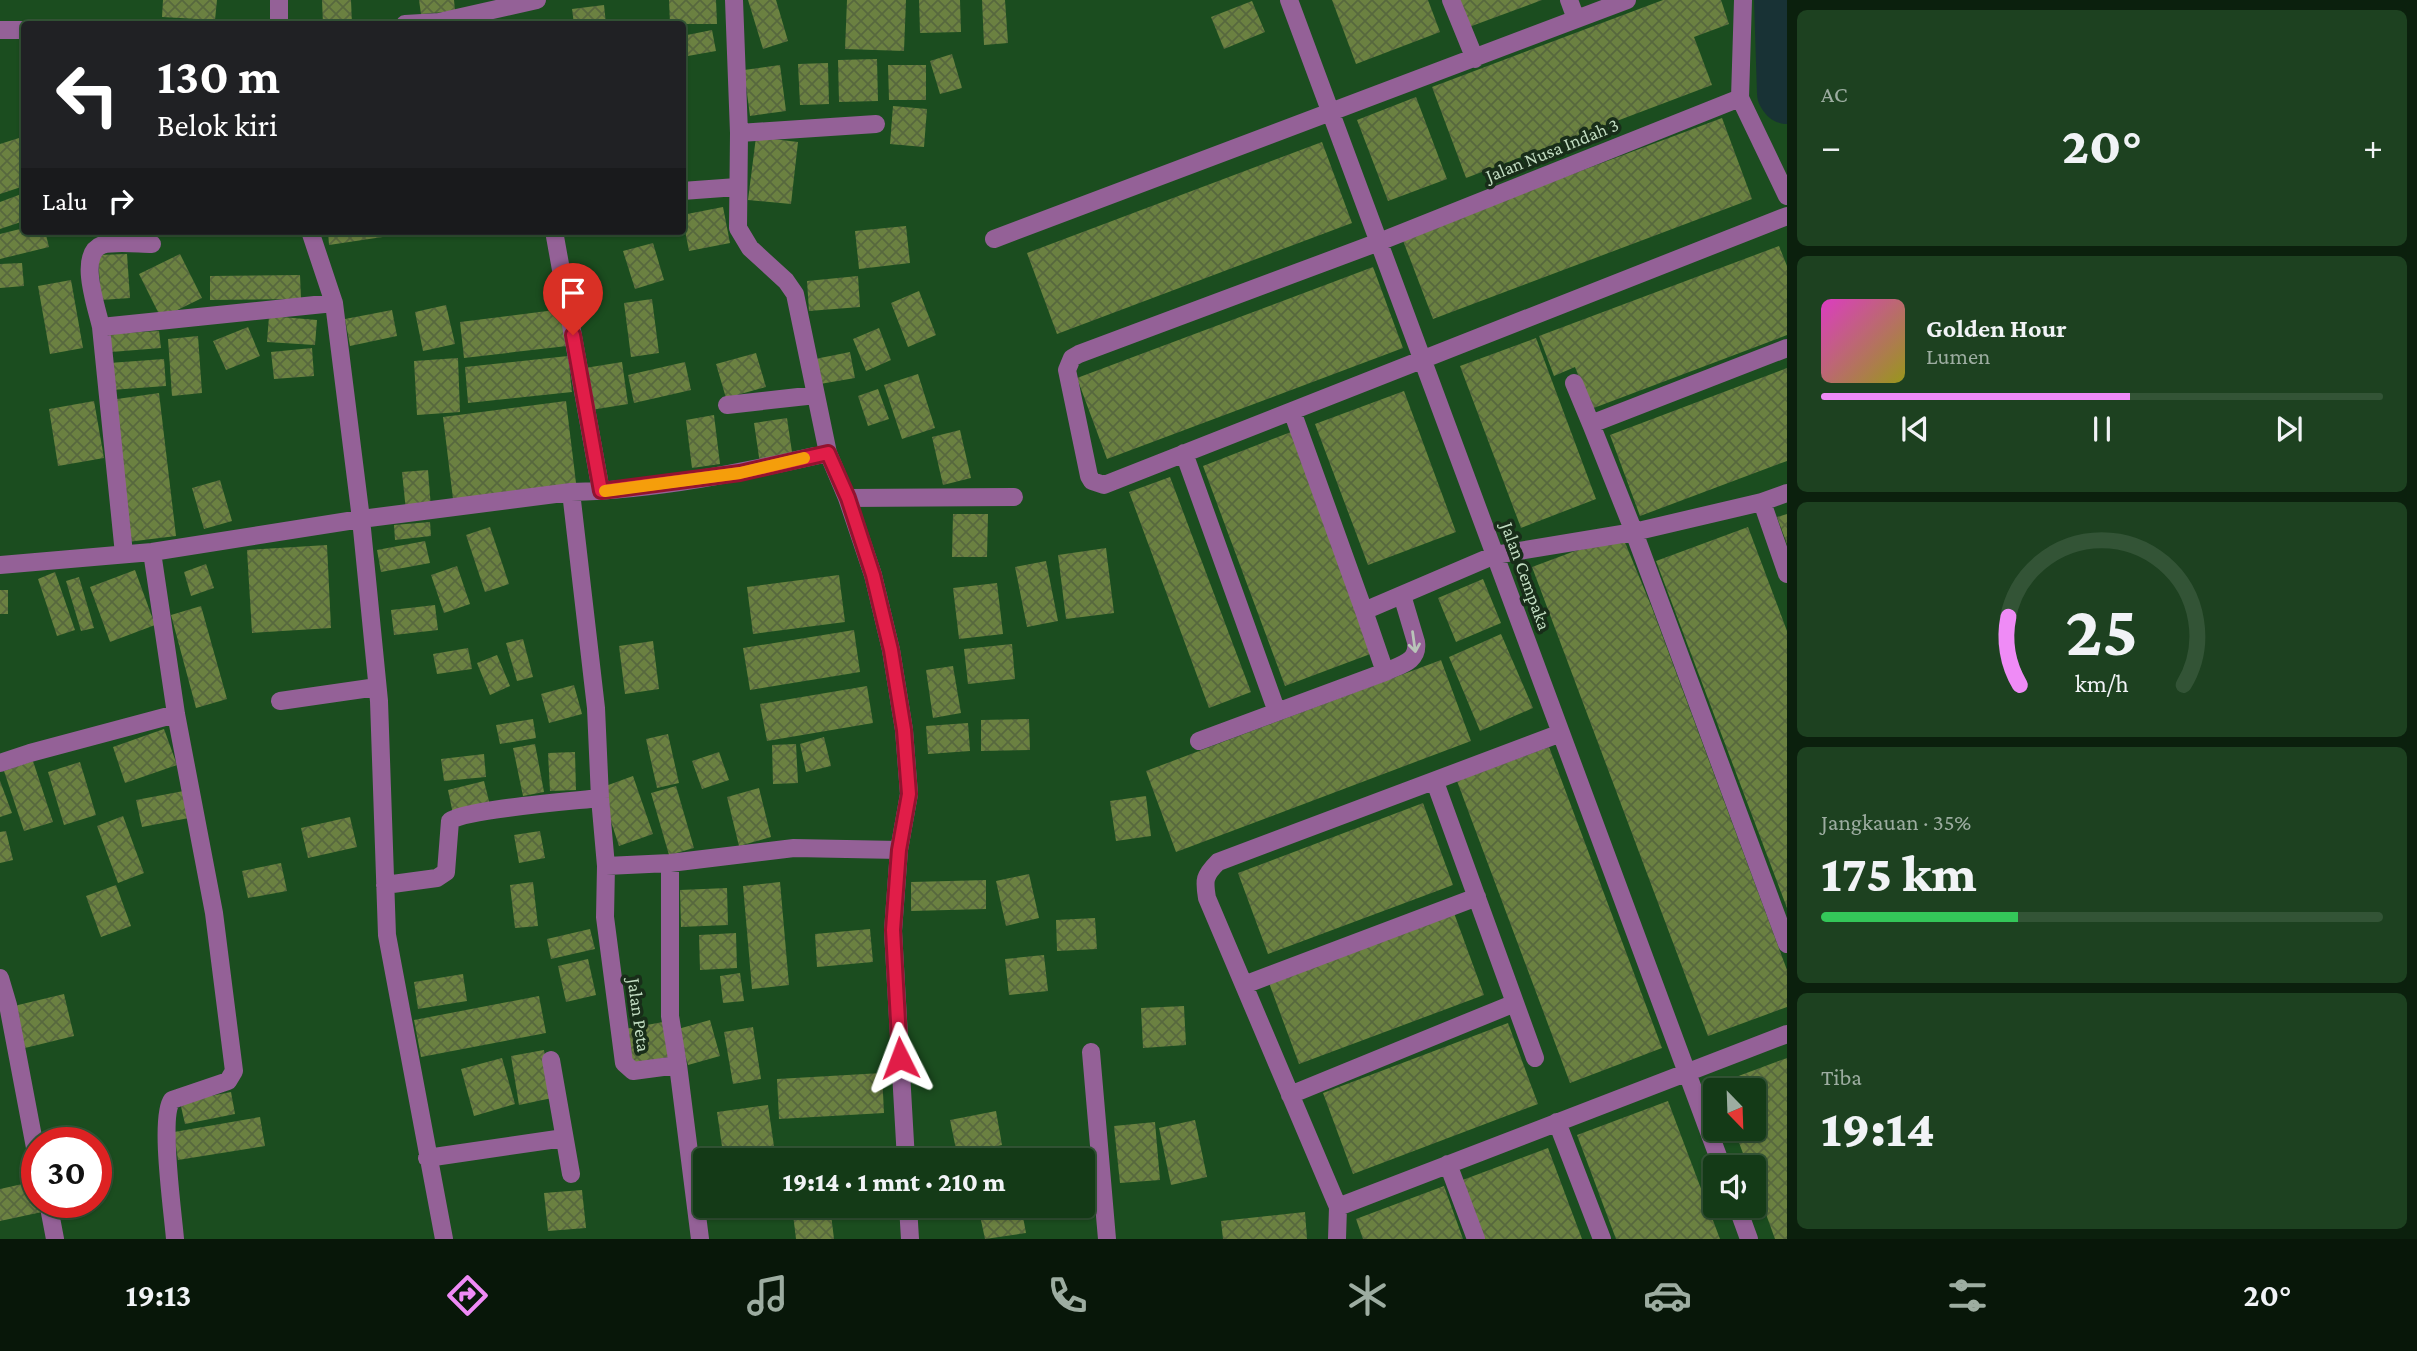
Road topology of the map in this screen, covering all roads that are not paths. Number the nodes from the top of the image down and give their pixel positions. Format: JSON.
{"nodes":[{"id":1,"x":279,"y":0,"type":"edge"},
{"id":2,"x":537,"y":0,"type":"edge"},
{"id":3,"x":734,"y":0,"type":"edge"},
{"id":4,"x":1289,"y":0,"type":"edge"},
{"id":5,"x":1451,"y":0,"type":"edge"},
{"id":6,"x":1569,"y":0,"type":"edge"},
{"id":7,"x":1627,"y":0,"type":"edge"},
{"id":8,"x":1743,"y":0,"type":"edge"},
{"id":9,"x":1576,"y":19,"type":"junction"},
{"id":10,"x":279,"y":21,"type":"edge"},
{"id":11,"x":443,"y":21,"type":"edge"},
{"id":12,"x":0,"y":30,"type":"edge"},
{"id":13,"x":21,"y":30,"type":"edge"},
{"id":14,"x":1475,"y":59,"type":"junction"},
{"id":15,"x":1740,"y":98,"type":"junction"},
{"id":16,"x":1331,"y":113,"type":"junction"},
{"id":17,"x":876,"y":124,"type":"dead end"},
{"id":18,"x":739,"y":133,"type":"junction"},
{"id":19,"x":737,"y":187,"type":"junction"},
{"id":20,"x":686,"y":191,"type":"edge"},
{"id":21,"x":1787,"y":196,"type":"edge"},
{"id":22,"x":1787,"y":216,"type":"edge"},
{"id":23,"x":311,"y":235,"type":"edge"},
{"id":24,"x":555,"y":235,"type":"edge"},
{"id":25,"x":994,"y":239,"type":"dead end"},
{"id":26,"x":1379,"y":242,"type":"junction"},
{"id":27,"x":152,"y":244,"type":"dead end"},
{"id":28,"x":334,"y":303,"type":"junction"},
{"id":29,"x":101,"y":327,"type":"junction"},
{"id":30,"x":1787,"y":348,"type":"edge"},
{"id":31,"x":1423,"y":360,"type":"junction"},
{"id":32,"x":1574,"y":383,"type":"dead end"},
{"id":33,"x":816,"y":395,"type":"junction"},
{"id":34,"x":727,"y":405,"type":"dead end"},
{"id":35,"x":1292,"y":411,"type":"junction"},
{"id":36,"x":1591,"y":424,"type":"junction"},
{"id":37,"x":828,"y":453,"type":"junction"},
{"id":38,"x":1184,"y":453,"type":"junction"},
{"id":39,"x":601,"y":491,"type":"junction"},
{"id":40,"x":571,"y":492,"type":"junction"},
{"id":41,"x":1787,"y":493,"type":"edge"},
{"id":42,"x":1014,"y":497,"type":"dead end"},
{"id":43,"x":848,"y":498,"type":"junction"},
{"id":44,"x":1762,"y":502,"type":"junction"},
{"id":45,"x":361,"y":519,"type":"junction"},
{"id":46,"x":1634,"y":532,"type":"junction"},
{"id":47,"x":152,"y":552,"type":"junction"},
{"id":48,"x":124,"y":554,"type":"junction"},
{"id":49,"x":1495,"y":555,"type":"junction"},
{"id":50,"x":0,"y":565,"type":"edge"},
{"id":51,"x":1787,"y":574,"type":"edge"},
{"id":52,"x":1402,"y":595,"type":"junction"},
{"id":53,"x":1364,"y":611,"type":"junction"},
{"id":54,"x":1385,"y":672,"type":"junction"},
{"id":55,"x":377,"y":687,"type":"junction"},
{"id":56,"x":280,"y":701,"type":"dead end"},
{"id":57,"x":1277,"y":712,"type":"junction"},
{"id":58,"x":176,"y":714,"type":"junction"},
{"id":59,"x":1561,"y":733,"type":"junction"},
{"id":60,"x":1199,"y":741,"type":"dead end"},
{"id":61,"x":0,"y":764,"type":"edge"},
{"id":62,"x":1435,"y":782,"type":"junction"},
{"id":63,"x":600,"y":798,"type":"junction"},
{"id":64,"x":899,"y":850,"type":"junction"},
{"id":65,"x":670,"y":863,"type":"junction"},
{"id":66,"x":606,"y":866,"type":"junction"},
{"id":67,"x":385,"y":885,"type":"junction"},
{"id":68,"x":1477,"y":897,"type":"junction"},
{"id":69,"x":1787,"y":944,"type":"edge"},
{"id":70,"x":0,"y":978,"type":"edge"},
{"id":71,"x":1244,"y":985,"type":"junction"},
{"id":72,"x":1515,"y":1003,"type":"junction"},
{"id":73,"x":1787,"y":1034,"type":"edge"},
{"id":74,"x":1091,"y":1052,"type":"dead end"},
{"id":75,"x":1535,"y":1058,"type":"dead end"},
{"id":76,"x":551,"y":1060,"type":"dead end"},
{"id":77,"x":678,"y":1065,"type":"junction"},
{"id":78,"x":1687,"y":1072,"type":"junction"},
{"id":79,"x":1290,"y":1095,"type":"junction"},
{"id":80,"x":1557,"y":1122,"type":"junction"},
{"id":81,"x":31,"y":1127,"type":"edge"},
{"id":82,"x":564,"y":1138,"type":"junction"},
{"id":83,"x":905,"y":1148,"type":"edge"},
{"id":84,"x":1718,"y":1155,"type":"edge"},
{"id":85,"x":427,"y":1158,"type":"junction"},
{"id":86,"x":1448,"y":1164,"type":"junction"},
{"id":87,"x":570,"y":1174,"type":"dead end"},
{"id":88,"x":1338,"y":1207,"type":"junction"},
{"id":89,"x":51,"y":1218,"type":"edge"},
{"id":90,"x":909,"y":1218,"type":"edge"},
{"id":91,"x":1741,"y":1218,"type":"edge"},
{"id":92,"x":55,"y":1239,"type":"edge"},
{"id":93,"x":175,"y":1239,"type":"edge"},
{"id":94,"x":444,"y":1239,"type":"edge"},
{"id":95,"x":700,"y":1239,"type":"edge"},
{"id":96,"x":910,"y":1239,"type":"edge"},
{"id":97,"x":1107,"y":1239,"type":"edge"},
{"id":98,"x":1337,"y":1239,"type":"edge"},
{"id":99,"x":1476,"y":1239,"type":"edge"},
{"id":100,"x":1602,"y":1239,"type":"edge"},
{"id":101,"x":1749,"y":1239,"type":"edge"}],
"edges":[{"from":1,"to":10,"type":"street"},
{"from":2,"to":11,"type":"street"},
{"from":3,"to":18,"type":"street"},
{"from":4,"to":16,"type":"street","name":"Jalan Cempaka"},
{"from":5,"to":14,"type":"street"},
{"from":6,"to":9,"type":"street"},
{"from":7,"to":9,"type":"street"},
{"from":8,"to":15,"type":"street"},
{"from":9,"to":14,"type":"street"},
{"from":12,"to":13,"type":"street"},
{"from":14,"to":16,"type":"street"},
{"from":15,"to":21,"type":"street"},
{"from":15,"to":26,"type":"street","name":"Jalan Nusa Indah 3"},
{"from":16,"to":25,"type":"street"},
{"from":16,"to":26,"type":"street","name":"Jalan Cempaka"},
{"from":17,"to":18,"type":"street"},
{"from":18,"to":19,"type":"street"},
{"from":19,"to":20,"type":"street"},
{"from":19,"to":33,"type":"street"},
{"from":22,"to":31,"type":"street"},
{"from":23,"to":28,"type":"street"},
{"from":24,"to":39,"type":"street"},
{"from":26,"to":31,"type":"street","name":"Jalan Cempaka"},
{"from":26,"to":38,"type":"street","name":"Jalan Nusa Indah 3"},
{"from":27,"to":29,"type":"street"},
{"from":28,"to":29,"type":"street"},
{"from":28,"to":45,"type":"street"},
{"from":29,"to":48,"type":"street"},
{"from":30,"to":36,"type":"street"},
{"from":31,"to":35,"type":"street"},
{"from":31,"to":49,"type":"street","name":"Jalan Cempaka"},
{"from":32,"to":36,"type":"street"},
{"from":33,"to":34,"type":"street"},
{"from":33,"to":37,"type":"street"},
{"from":35,"to":38,"type":"street"},
{"from":35,"to":53,"type":"street"},
{"from":36,"to":46,"type":"street"},
{"from":37,"to":39,"type":"street"},
{"from":37,"to":43,"type":"street"},
{"from":38,"to":57,"type":"street"},
{"from":39,"to":40,"type":"street"},
{"from":40,"to":45,"type":"street"},
{"from":40,"to":63,"type":"street","name":"Jalan Peta"},
{"from":41,"to":44,"type":"street"},
{"from":42,"to":43,"type":"street"},
{"from":43,"to":64,"type":"street"},
{"from":44,"to":46,"type":"street"},
{"from":44,"to":51,"type":"street"},
{"from":45,"to":47,"type":"street"},
{"from":45,"to":55,"type":"street"},
{"from":46,"to":49,"type":"street"},
{"from":46,"to":69,"type":"street"},
{"from":47,"to":48,"type":"street"},
{"from":47,"to":58,"type":"street"},
{"from":48,"to":50,"type":"street"},
{"from":49,"to":52,"type":"street"},
{"from":49,"to":59,"type":"street","name":"Jalan Cempaka"},
{"from":52,"to":53,"type":"street"},
{"from":52,"to":54,"type":"street","one_way":true},
{"from":53,"to":54,"type":"street"},
{"from":54,"to":57,"type":"street"},
{"from":55,"to":56,"type":"street"},
{"from":55,"to":67,"type":"street"},
{"from":57,"to":60,"type":"street"},
{"from":58,"to":61,"type":"street"},
{"from":58,"to":93,"type":"street"},
{"from":59,"to":62,"type":"street"},
{"from":59,"to":78,"type":"street","name":"Jalan Cempaka"},
{"from":62,"to":68,"type":"street"},
{"from":62,"to":71,"type":"street"},
{"from":63,"to":66,"type":"street","name":"Jalan Peta"},
{"from":63,"to":67,"type":"street"},
{"from":64,"to":65,"type":"street"},
{"from":64,"to":83,"type":"street"},
{"from":65,"to":66,"type":"street"},
{"from":65,"to":77,"type":"street"},
{"from":66,"to":77,"type":"street","name":"Jalan Peta"},
{"from":67,"to":85,"type":"street"},
{"from":68,"to":71,"type":"street"},
{"from":68,"to":72,"type":"street"},
{"from":70,"to":81,"type":"street"},
{"from":71,"to":79,"type":"street"},
{"from":72,"to":75,"type":"street"},
{"from":72,"to":79,"type":"street"},
{"from":73,"to":78,"type":"street"},
{"from":74,"to":97,"type":"street"},
{"from":76,"to":82,"type":"street"},
{"from":77,"to":95,"type":"street","name":"Jalan Peta"},
{"from":78,"to":80,"type":"street"},
{"from":78,"to":84,"type":"street","name":"Jalan Cempaka"},
{"from":79,"to":88,"type":"street"},
{"from":80,"to":86,"type":"street"},
{"from":80,"to":100,"type":"street"},
{"from":82,"to":85,"type":"street"},
{"from":82,"to":87,"type":"street"},
{"from":85,"to":94,"type":"street"},
{"from":86,"to":88,"type":"street"},
{"from":86,"to":99,"type":"street"},
{"from":88,"to":98,"type":"street"},
{"from":89,"to":92,"type":"street"},
{"from":90,"to":96,"type":"street"},
{"from":91,"to":101,"type":"street"}]}
